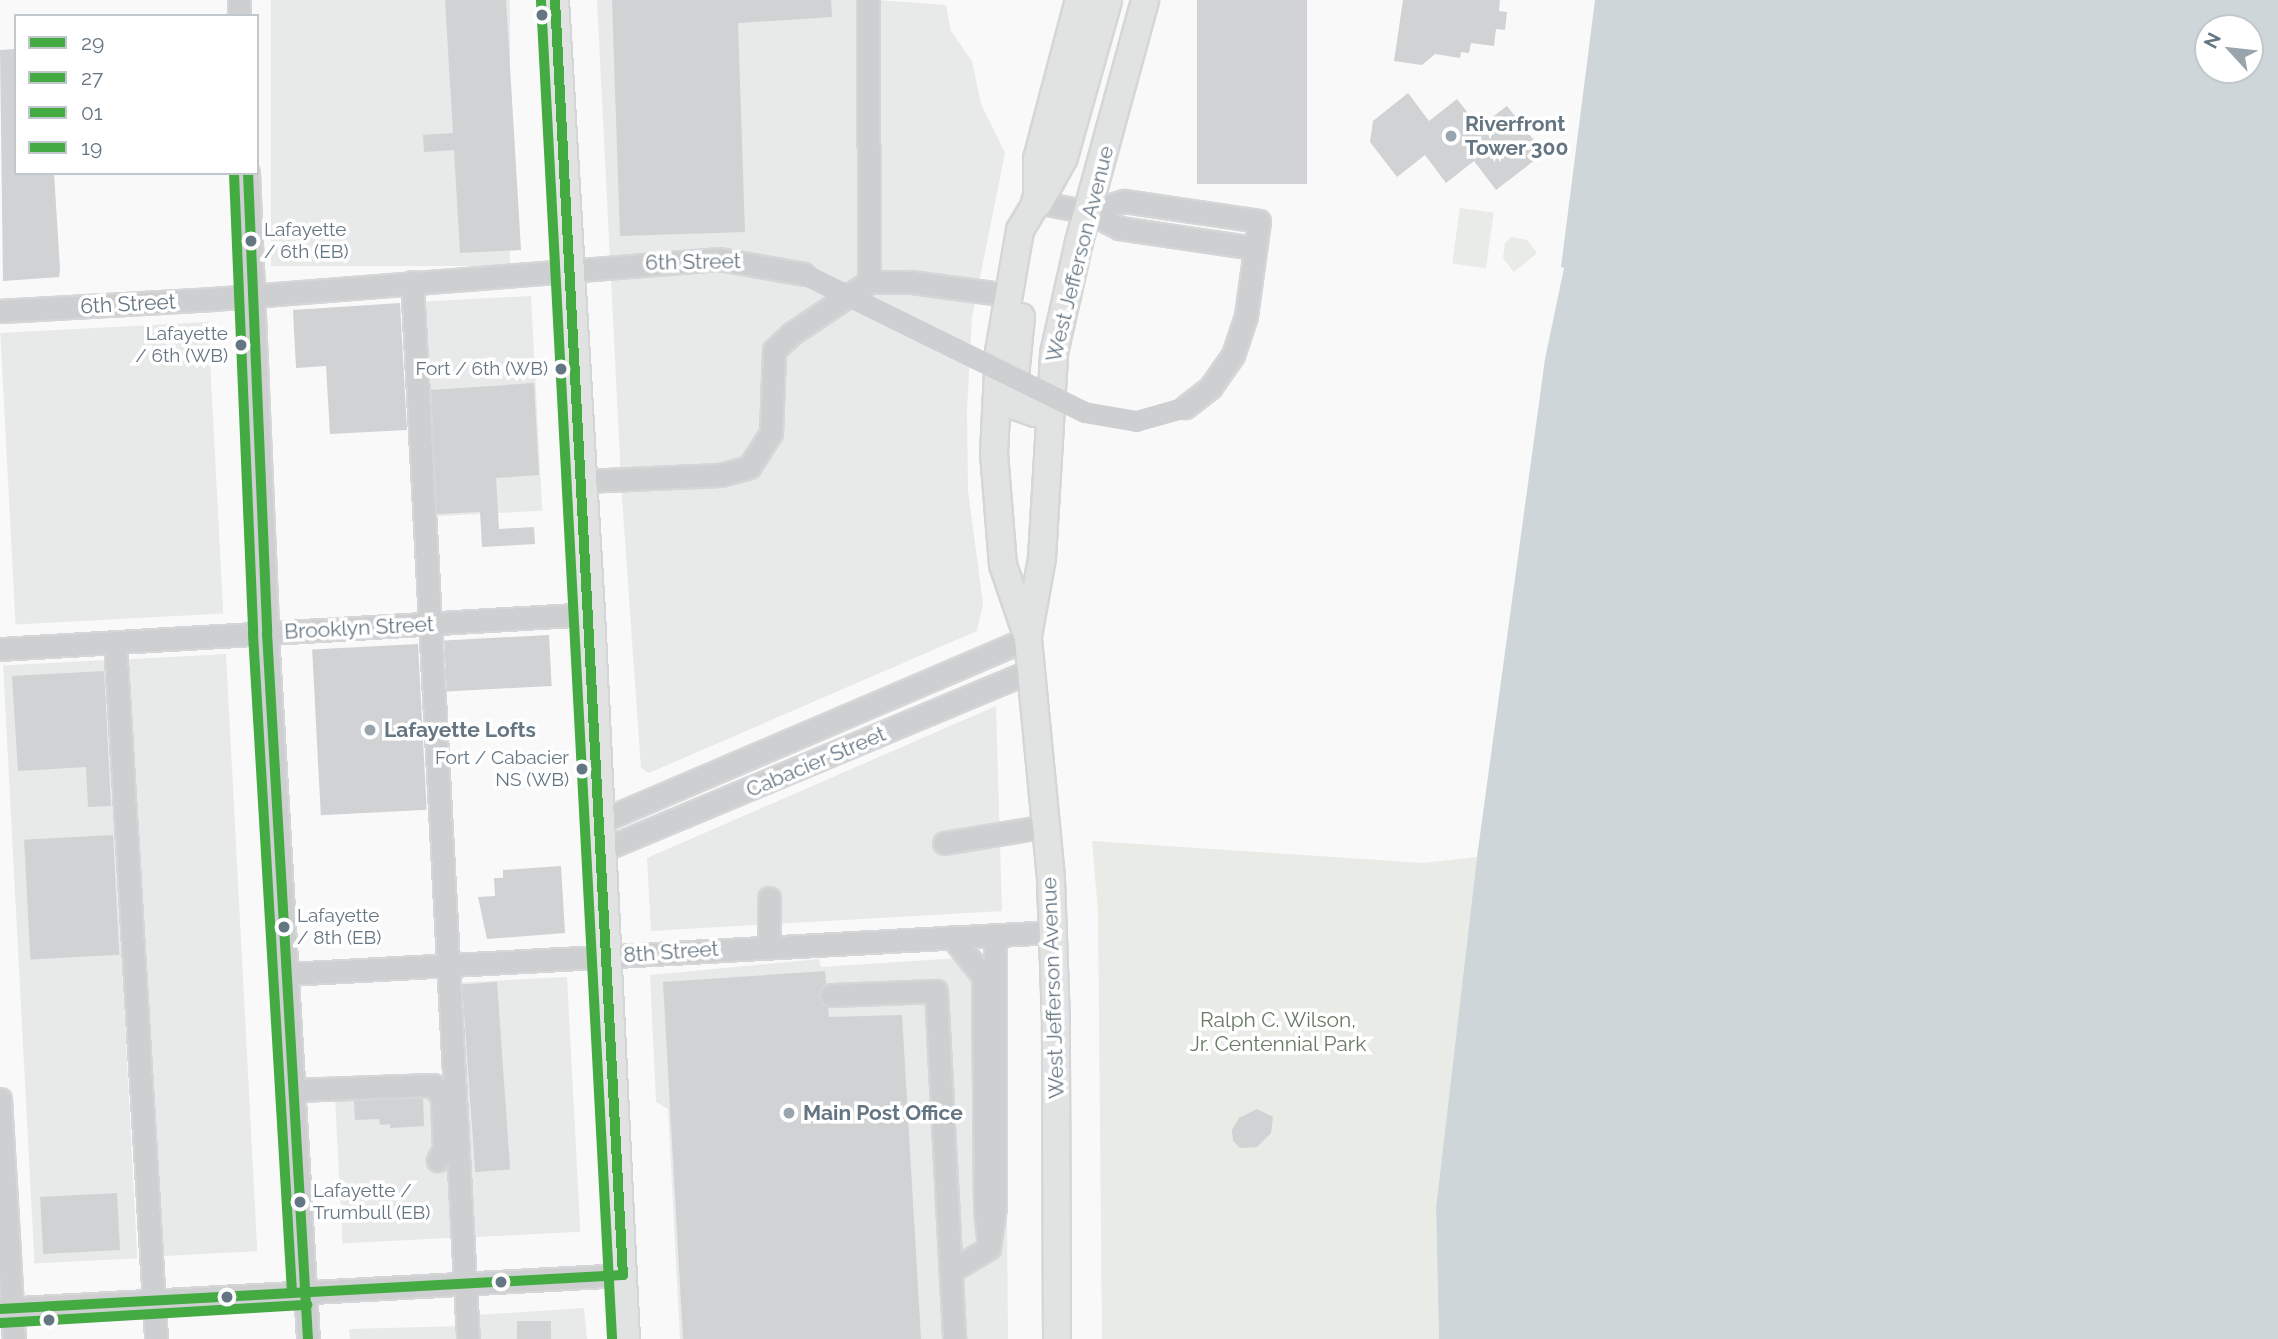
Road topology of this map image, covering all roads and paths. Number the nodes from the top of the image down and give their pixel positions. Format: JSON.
{"nodes":[{"id":1,"x":555,"y":0,"type":"edge"},
{"id":2,"x":868,"y":0,"type":"edge"},
{"id":3,"x":1079,"y":0,"type":"edge"},
{"id":4,"x":1106,"y":0,"type":"edge"},
{"id":5,"x":1145,"y":0,"type":"edge"},
{"id":6,"x":248,"y":175,"type":"edge"},
{"id":7,"x":1037,"y":202,"type":"junction"},
{"id":8,"x":1088,"y":212,"type":"junction"},
{"id":9,"x":1254,"y":248,"type":"junction"},
{"id":10,"x":1017,"y":253,"type":"junction"},
{"id":11,"x":572,"y":269,"type":"junction"},
{"id":12,"x":412,"y":282,"type":"junction"},
{"id":13,"x":869,"y":282,"type":"junction"},
{"id":14,"x":253,"y":295,"type":"junction"},
{"id":15,"x":1009,"y":295,"type":"junction"},
{"id":16,"x":0,"y":311,"type":"edge"},
{"id":17,"x":1049,"y":387,"type":"junction"},
{"id":18,"x":584,"y":481,"type":"junction"},
{"id":19,"x":591,"y":614,"type":"junction"},
{"id":20,"x":430,"y":624,"type":"junction"},
{"id":21,"x":267,"y":633,"type":"junction"},
{"id":22,"x":1028,"y":638,"type":"junction"},
{"id":23,"x":115,"y":642,"type":"junction"},
{"id":24,"x":0,"y":649,"type":"edge"},
{"id":25,"x":1031,"y":671,"type":"junction"},
{"id":26,"x":599,"y":822,"type":"junction"},
{"id":27,"x":1047,"y":826,"type":"junction"},
{"id":28,"x":944,"y":842,"type":"dead end"},
{"id":29,"x":600,"y":851,"type":"junction"},
{"id":30,"x":769,"y":898,"type":"dead end"},
{"id":31,"x":1054,"y":932,"type":"junction"},
{"id":32,"x":995,"y":935,"type":"junction"},
{"id":33,"x":952,"y":937,"type":"junction"},
{"id":34,"x":769,"y":946,"type":"junction"},
{"id":35,"x":606,"y":957,"type":"junction"},
{"id":36,"x":447,"y":966,"type":"junction"},
{"id":37,"x":288,"y":974,"type":"junction"},
{"id":38,"x":831,"y":995,"type":"dead end"},
{"id":39,"x":294,"y":1090,"type":"junction"},
{"id":40,"x":0,"y":1100,"type":"edge"},
{"id":41,"x":438,"y":1160,"type":"dead end"},
{"id":42,"x":989,"y":1248,"type":"junction"},
{"id":43,"x":951,"y":1271,"type":"junction"},
{"id":44,"x":623,"y":1275,"type":"junction"},
{"id":45,"x":465,"y":1284,"type":"junction"},
{"id":46,"x":306,"y":1291,"type":"junction"},
{"id":47,"x":154,"y":1302,"type":"junction"},
{"id":48,"x":6,"y":1308,"type":"edge"},
{"id":49,"x":14,"y":1339,"type":"edge"},
{"id":50,"x":156,"y":1339,"type":"edge"},
{"id":51,"x":308,"y":1339,"type":"edge"},
{"id":52,"x":468,"y":1339,"type":"edge"},
{"id":53,"x":626,"y":1339,"type":"edge"},
{"id":54,"x":954,"y":1339,"type":"edge"},
{"id":55,"x":1057,"y":1339,"type":"edge"}],
"edges":[{"from":1,"to":11,"type":"main road"},
{"from":2,"to":13,"type":"street"},
{"from":3,"to":7,"type":"main road","name":"West Jefferson Avenue"},
{"from":4,"to":7,"type":"highway"},
{"from":5,"to":8,"type":"main road","name":"West Jefferson Avenue"},
{"from":6,"to":14,"type":"street"},
{"from":7,"to":8,"type":"street"},
{"from":7,"to":10,"type":"main road","name":"West Jefferson Avenue"},
{"from":8,"to":9,"type":"street"},
{"from":8,"to":9,"type":"street","name":"6th Street"},
{"from":8,"to":17,"type":"main road","name":"West Jefferson Avenue"},
{"from":9,"to":11,"type":"street","name":"6th Street","bridge":true},
{"from":10,"to":15,"type":"main road","name":"West Jefferson Avenue"},
{"from":10,"to":17,"type":"main road"},
{"from":11,"to":12,"type":"street","name":"6th Street"},
{"from":11,"to":18,"type":"main road"},
{"from":12,"to":14,"type":"street","name":"6th Street"},
{"from":12,"to":20,"type":"street"},
{"from":13,"to":15,"type":"street"},
{"from":13,"to":18,"type":"street"},
{"from":14,"to":16,"type":"street","name":"6th Street"},
{"from":14,"to":21,"type":"street"},
{"from":15,"to":22,"type":"main road","name":"West Jefferson Avenue"},
{"from":17,"to":22,"type":"main road","name":"West Jefferson Avenue"},
{"from":18,"to":19,"type":"main road"},
{"from":19,"to":20,"type":"street","name":"Brooklyn Street"},
{"from":19,"to":26,"type":"main road"},
{"from":20,"to":21,"type":"street","name":"Brooklyn Street"},
{"from":20,"to":36,"type":"street"},
{"from":21,"to":23,"type":"street","name":"Brooklyn Street"},
{"from":21,"to":37,"type":"street"},
{"from":22,"to":25,"type":"main road","name":"West Jefferson Avenue"},
{"from":22,"to":26,"type":"street","name":"Cabacier Street"},
{"from":23,"to":24,"type":"street","name":"Brooklyn Street"},
{"from":23,"to":47,"type":"street"},
{"from":25,"to":27,"type":"main road","name":"West Jefferson Avenue"},
{"from":25,"to":29,"type":"street","name":"Cabacier Street"},
{"from":26,"to":29,"type":"main road"},
{"from":27,"to":28,"type":"street"},
{"from":27,"to":31,"type":"main road","name":"West Jefferson Avenue"},
{"from":29,"to":35,"type":"main road"},
{"from":30,"to":34,"type":"street"},
{"from":31,"to":32,"type":"street","name":"8th Street"},
{"from":31,"to":55,"type":"main road","name":"West Jefferson Avenue"},
{"from":32,"to":33,"type":"street","name":"8th Street"},
{"from":32,"to":42,"type":"street"},
{"from":33,"to":34,"type":"street","name":"8th Street"},
{"from":33,"to":42,"type":"street"},
{"from":34,"to":35,"type":"street","name":"8th Street"},
{"from":35,"to":36,"type":"street","name":"8th Street"},
{"from":35,"to":44,"type":"main road"},
{"from":36,"to":37,"type":"street","name":"8th Street"},
{"from":36,"to":45,"type":"street"},
{"from":37,"to":39,"type":"street"},
{"from":38,"to":43,"type":"street"},
{"from":39,"to":41,"type":"street"},
{"from":39,"to":46,"type":"street"},
{"from":40,"to":48,"type":"street"},
{"from":42,"to":43,"type":"street"},
{"from":43,"to":54,"type":"street"},
{"from":44,"to":45,"type":"street"},
{"from":44,"to":53,"type":"main road"},
{"from":45,"to":46,"type":"street"},
{"from":45,"to":52,"type":"street"},
{"from":46,"to":47,"type":"street"},
{"from":46,"to":51,"type":"street"},
{"from":47,"to":48,"type":"street"},
{"from":47,"to":50,"type":"street"},
{"from":48,"to":49,"type":"street"}]}
